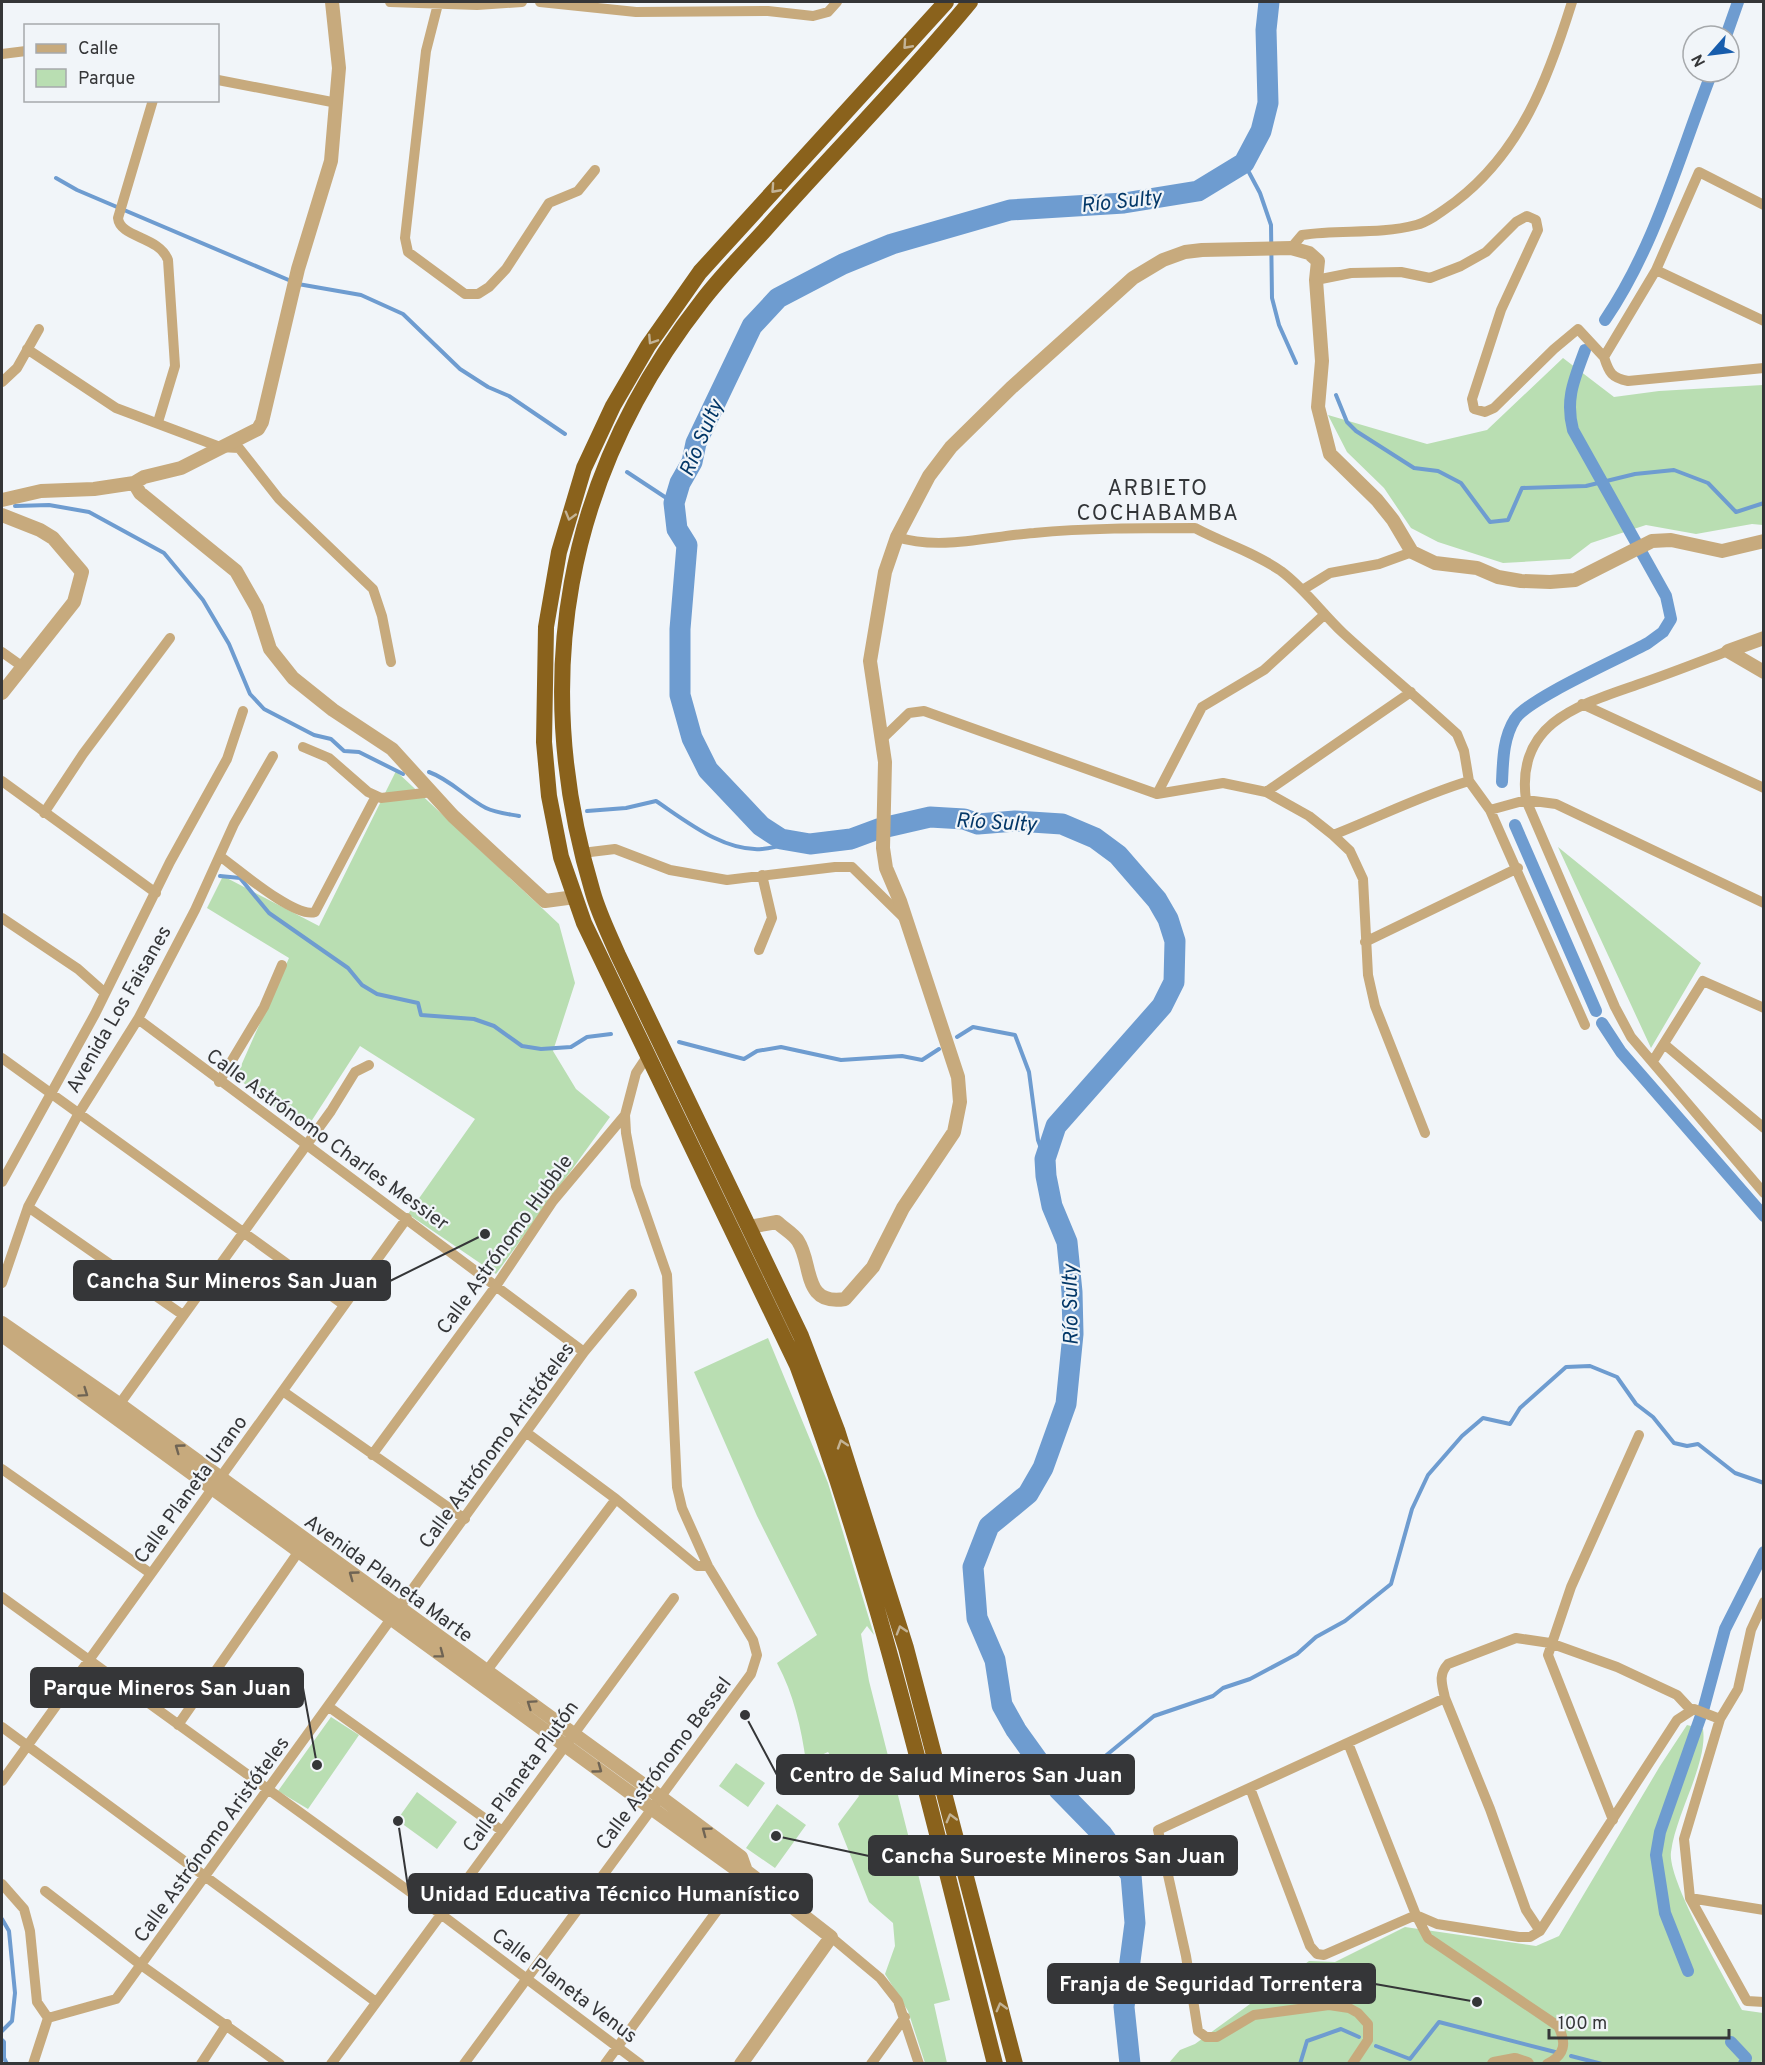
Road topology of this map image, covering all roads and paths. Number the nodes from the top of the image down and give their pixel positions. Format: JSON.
{"nodes":[{"id":1,"x":333,"y":2,"type":"edge"},
{"id":2,"x":390,"y":2,"type":"edge"},
{"id":3,"x":522,"y":2,"type":"edge"},
{"id":4,"x":540,"y":2,"type":"edge"},
{"id":5,"x":837,"y":2,"type":"edge"},
{"id":6,"x":946,"y":2,"type":"edge"},
{"id":7,"x":970,"y":2,"type":"edge"},
{"id":8,"x":1572,"y":2,"type":"edge"},
{"id":9,"x":438,"y":4,"type":"junction"},
{"id":10,"x":24,"y":51,"type":"edge"},
{"id":11,"x":2,"y":54,"type":"edge"},
{"id":12,"x":219,"y":80,"type":"edge"},
{"id":13,"x":152,"y":102,"type":"edge"},
{"id":14,"x":337,"y":103,"type":"junction"},
{"id":15,"x":595,"y":170,"type":"dead end"},
{"id":16,"x":1764,"y":205,"type":"edge"},
{"id":17,"x":1280,"y":247,"type":"junction"},
{"id":18,"x":1656,"y":270,"type":"junction"},
{"id":19,"x":1316,"y":280,"type":"junction"},
{"id":20,"x":1764,"y":321,"type":"edge"},
{"id":21,"x":39,"y":329,"type":"dead end"},
{"id":22,"x":27,"y":349,"type":"junction"},
{"id":23,"x":1604,"y":357,"type":"junction"},
{"id":24,"x":1764,"y":368,"type":"edge"},
{"id":25,"x":2,"y":382,"type":"edge"},
{"id":26,"x":158,"y":422,"type":"junction"},
{"id":27,"x":220,"y":447,"type":"junction"},
{"id":28,"x":134,"y":483,"type":"junction"},
{"id":29,"x":2,"y":500,"type":"edge"},
{"id":30,"x":2,"y":515,"type":"edge"},
{"id":31,"x":897,"y":537,"type":"junction"},
{"id":32,"x":1764,"y":542,"type":"edge"},
{"id":33,"x":1412,"y":552,"type":"junction"},
{"id":34,"x":1304,"y":589,"type":"junction"},
{"id":35,"x":1324,"y":615,"type":"junction"},
{"id":36,"x":170,"y":638,"type":"dead end"},
{"id":37,"x":1764,"y":638,"type":"edge"},
{"id":38,"x":1728,"y":651,"type":"junction"},
{"id":39,"x":2,"y":652,"type":"edge"},
{"id":40,"x":391,"y":662,"type":"dead end"},
{"id":41,"x":23,"y":667,"type":"junction"},
{"id":42,"x":1764,"y":672,"type":"edge"},
{"id":43,"x":1411,"y":692,"type":"junction"},
{"id":44,"x":2,"y":693,"type":"edge"},
{"id":45,"x":1582,"y":704,"type":"junction"},
{"id":46,"x":243,"y":711,"type":"dead end"},
{"id":47,"x":881,"y":740,"type":"junction"},
{"id":48,"x":303,"y":747,"type":"dead end"},
{"id":49,"x":273,"y":756,"type":"dead end"},
{"id":50,"x":2,"y":781,"type":"edge"},
{"id":51,"x":1469,"y":781,"type":"junction"},
{"id":52,"x":1764,"y":788,"type":"edge"},
{"id":53,"x":433,"y":792,"type":"junction"},
{"id":54,"x":1266,"y":792,"type":"junction"},
{"id":55,"x":1157,"y":794,"type":"junction"},
{"id":56,"x":376,"y":796,"type":"junction"},
{"id":57,"x":1526,"y":800,"type":"junction"},
{"id":58,"x":1490,"y":810,"type":"junction"},
{"id":59,"x":44,"y":813,"type":"junction"},
{"id":60,"x":1333,"y":835,"type":"junction"},
{"id":61,"x":582,"y":853,"type":"junction"},
{"id":62,"x":221,"y":858,"type":"junction"},
{"id":63,"x":1518,"y":868,"type":"junction"},
{"id":64,"x":762,"y":875,"type":"junction"},
{"id":65,"x":156,"y":892,"type":"junction"},
{"id":66,"x":575,"y":897,"type":"junction"},
{"id":67,"x":1764,"y":903,"type":"edge"},
{"id":68,"x":2,"y":918,"type":"edge"},
{"id":69,"x":906,"y":920,"type":"junction"},
{"id":70,"x":1365,"y":942,"type":"junction"},
{"id":71,"x":759,"y":950,"type":"dead end"},
{"id":72,"x":282,"y":965,"type":"dead end"},
{"id":73,"x":105,"y":993,"type":"junction"},
{"id":74,"x":1764,"y":1008,"type":"edge"},
{"id":75,"x":138,"y":1019,"type":"junction"},
{"id":76,"x":1585,"y":1025,"type":"dead end"},
{"id":77,"x":1664,"y":1044,"type":"junction"},
{"id":78,"x":648,"y":1055,"type":"junction"},
{"id":79,"x":2,"y":1058,"type":"edge"},
{"id":80,"x":1653,"y":1061,"type":"junction"},
{"id":81,"x":369,"y":1065,"type":"dead end"},
{"id":82,"x":219,"y":1082,"type":"junction"},
{"id":83,"x":52,"y":1093,"type":"junction"},
{"id":84,"x":79,"y":1113,"type":"junction"},
{"id":85,"x":625,"y":1115,"type":"junction"},
{"id":86,"x":1764,"y":1128,"type":"edge"},
{"id":87,"x":1425,"y":1133,"type":"dead end"},
{"id":88,"x":307,"y":1143,"type":"junction"},
{"id":89,"x":2,"y":1182,"type":"edge"},
{"id":90,"x":1764,"y":1193,"type":"edge"},
{"id":91,"x":28,"y":1207,"type":"junction"},
{"id":92,"x":407,"y":1218,"type":"junction"},
{"id":93,"x":749,"y":1227,"type":"junction"},
{"id":94,"x":243,"y":1231,"type":"junction"},
{"id":95,"x":2,"y":1283,"type":"edge"},
{"id":96,"x":496,"y":1286,"type":"junction"},
{"id":97,"x":632,"y":1294,"type":"dead end"},
{"id":98,"x":344,"y":1305,"type":"junction"},
{"id":99,"x":183,"y":1315,"type":"junction"},
{"id":100,"x":2,"y":1323,"type":"edge"},
{"id":101,"x":2,"y":1335,"type":"edge"},
{"id":102,"x":584,"y":1352,"type":"junction"},
{"id":103,"x":284,"y":1392,"type":"junction"},
{"id":104,"x":116,"y":1409,"type":"junction"},
{"id":105,"x":527,"y":1433,"type":"junction"},
{"id":106,"x":1639,"y":1435,"type":"dead end"},
{"id":107,"x":372,"y":1455,"type":"junction"},
{"id":108,"x":2,"y":1469,"type":"edge"},
{"id":109,"x":217,"y":1483,"type":"junction"},
{"id":110,"x":616,"y":1499,"type":"junction"},
{"id":111,"x":465,"y":1520,"type":"junction"},
{"id":112,"x":299,"y":1551,"type":"junction"},
{"id":113,"x":708,"y":1566,"type":"junction"},
{"id":114,"x":150,"y":1574,"type":"junction"},
{"id":115,"x":2,"y":1597,"type":"edge"},
{"id":116,"x":674,"y":1598,"type":"dead end"},
{"id":117,"x":1764,"y":1602,"type":"edge"},
{"id":118,"x":397,"y":1615,"type":"junction"},
{"id":119,"x":1550,"y":1643,"type":"junction"},
{"id":120,"x":89,"y":1660,"type":"junction"},
{"id":121,"x":482,"y":1677,"type":"junction"},
{"id":122,"x":1445,"y":1698,"type":"junction"},
{"id":123,"x":329,"y":1707,"type":"junction"},
{"id":124,"x":1692,"y":1709,"type":"junction"},
{"id":125,"x":1720,"y":1719,"type":"junction"},
{"id":126,"x":178,"y":1725,"type":"junction"},
{"id":127,"x":2,"y":1727,"type":"edge"},
{"id":128,"x":569,"y":1740,"type":"junction"},
{"id":129,"x":1348,"y":1743,"type":"junction"},
{"id":130,"x":27,"y":1746,"type":"junction"},
{"id":131,"x":2,"y":1781,"type":"edge"},
{"id":132,"x":1250,"y":1788,"type":"junction"},
{"id":133,"x":267,"y":1789,"type":"junction"},
{"id":134,"x":659,"y":1797,"type":"junction"},
{"id":135,"x":651,"y":1808,"type":"junction"},
{"id":136,"x":1613,"y":1820,"type":"junction"},
{"id":137,"x":501,"y":1830,"type":"junction"},
{"id":138,"x":746,"y":1871,"type":"junction"},
{"id":139,"x":204,"y":1878,"type":"junction"},
{"id":140,"x":2,"y":1884,"type":"edge"},
{"id":141,"x":45,"y":1891,"type":"dead end"},
{"id":142,"x":1690,"y":1898,"type":"junction"},
{"id":143,"x":1764,"y":1910,"type":"edge"},
{"id":144,"x":442,"y":1915,"type":"junction"},
{"id":145,"x":1416,"y":1915,"type":"junction"},
{"id":146,"x":1540,"y":1931,"type":"junction"},
{"id":147,"x":831,"y":1937,"type":"junction"},
{"id":148,"x":141,"y":1965,"type":"junction"},
{"id":149,"x":526,"y":1979,"type":"junction"},
{"id":150,"x":376,"y":2002,"type":"junction"},
{"id":151,"x":1764,"y":2002,"type":"edge"},
{"id":152,"x":905,"y":2017,"type":"junction"},
{"id":153,"x":48,"y":2018,"type":"junction"},
{"id":154,"x":226,"y":2024,"type":"junction"},
{"id":155,"x":617,"y":2047,"type":"junction"},
{"id":156,"x":33,"y":2064,"type":"edge"},
{"id":157,"x":201,"y":2064,"type":"edge"},
{"id":158,"x":280,"y":2064,"type":"edge"},
{"id":159,"x":331,"y":2064,"type":"edge"},
{"id":160,"x":465,"y":2064,"type":"edge"},
{"id":161,"x":605,"y":2064,"type":"edge"},
{"id":162,"x":640,"y":2064,"type":"edge"},
{"id":163,"x":741,"y":2064,"type":"edge"},
{"id":164,"x":871,"y":2064,"type":"edge"},
{"id":165,"x":919,"y":2064,"type":"edge"},
{"id":166,"x":995,"y":2064,"type":"edge"},
{"id":167,"x":1015,"y":2064,"type":"edge"},
{"id":168,"x":1352,"y":2064,"type":"edge"},
{"id":169,"x":1494,"y":2064,"type":"edge"},
{"id":170,"x":1527,"y":2064,"type":"edge"},
{"id":171,"x":1547,"y":2064,"type":"edge"}],
"edges":[{"from":1,"to":14,"type":"street"},
{"from":2,"to":9,"type":"street"},
{"from":3,"to":9,"type":"street"},
{"from":4,"to":5,"type":"street"},
{"from":6,"to":66,"type":"highway","one_way":true},
{"from":7,"to":61,"type":"highway"},
{"from":8,"to":17,"type":"street"},
{"from":9,"to":15,"type":"street"},
{"from":10,"to":11,"type":"street"},
{"from":12,"to":14,"type":"street"},
{"from":13,"to":26,"type":"street"},
{"from":14,"to":27,"type":"street"},
{"from":16,"to":18,"type":"street"},
{"from":17,"to":19,"type":"street"},
{"from":17,"to":31,"type":"street"},
{"from":18,"to":20,"type":"street"},
{"from":18,"to":23,"type":"street"},
{"from":19,"to":23,"type":"street"},
{"from":19,"to":33,"type":"street"},
{"from":21,"to":22,"type":"street"},
{"from":22,"to":25,"type":"street"},
{"from":22,"to":26,"type":"street"},
{"from":23,"to":24,"type":"street"},
{"from":26,"to":27,"type":"street"},
{"from":27,"to":28,"type":"street"},
{"from":27,"to":40,"type":"street"},
{"from":28,"to":29,"type":"street"},
{"from":28,"to":53,"type":"street"},
{"from":30,"to":41,"type":"street"},
{"from":31,"to":34,"type":"street"},
{"from":31,"to":47,"type":"street"},
{"from":32,"to":33,"type":"street"},
{"from":33,"to":34,"type":"street"},
{"from":34,"to":35,"type":"street"},
{"from":35,"to":43,"type":"street"},
{"from":35,"to":55,"type":"street"},
{"from":36,"to":59,"type":"street"},
{"from":37,"to":38,"type":"street"},
{"from":38,"to":42,"type":"street"},
{"from":38,"to":45,"type":"street"},
{"from":39,"to":41,"type":"street"},
{"from":41,"to":44,"type":"street"},
{"from":43,"to":51,"type":"street"},
{"from":43,"to":54,"type":"street"},
{"from":45,"to":52,"type":"street"},
{"from":45,"to":57,"type":"street"},
{"from":46,"to":65,"type":"street","name":"Avenida Los Faisanes"},
{"from":47,"to":55,"type":"street"},
{"from":47,"to":69,"type":"street"},
{"from":48,"to":56,"type":"street"},
{"from":49,"to":62,"type":"street","name":"Avenida Los Faisanes"},
{"from":50,"to":59,"type":"street"},
{"from":51,"to":58,"type":"street"},
{"from":51,"to":60,"type":"street"},
{"from":53,"to":56,"type":"street"},
{"from":53,"to":66,"type":"street"},
{"from":54,"to":55,"type":"street"},
{"from":54,"to":60,"type":"street"},
{"from":56,"to":62,"type":"street"},
{"from":57,"to":58,"type":"street"},
{"from":57,"to":67,"type":"street"},
{"from":57,"to":80,"type":"street"},
{"from":58,"to":63,"type":"street"},
{"from":59,"to":65,"type":"street"},
{"from":60,"to":70,"type":"street"},
{"from":61,"to":64,"type":"street"},
{"from":61,"to":93,"type":"highway"},
{"from":62,"to":75,"type":"street","name":"Avenida Los Faisanes"},
{"from":63,"to":70,"type":"street"},
{"from":63,"to":76,"type":"street"},
{"from":64,"to":69,"type":"street"},
{"from":64,"to":71,"type":"street"},
{"from":65,"to":73,"type":"street","name":"Avenida Los Faisanes"},
{"from":66,"to":78,"type":"highway"},
{"from":68,"to":73,"type":"street"},
{"from":69,"to":93,"type":"street"},
{"from":70,"to":87,"type":"street"},
{"from":72,"to":82,"type":"street"},
{"from":73,"to":83,"type":"street","name":"Avenida Los Faisanes"},
{"from":74,"to":77,"type":"street"},
{"from":75,"to":82,"type":"street","name":"Calle Astrónomo Charles Messier"},
{"from":75,"to":84,"type":"street","name":"Avenida Los Faisanes"},
{"from":77,"to":80,"type":"street"},
{"from":77,"to":86,"type":"street"},
{"from":78,"to":85,"type":"street"},
{"from":78,"to":166,"type":"highway"},
{"from":79,"to":83,"type":"street"},
{"from":80,"to":90,"type":"street"},
{"from":81,"to":88,"type":"street"},
{"from":82,"to":88,"type":"street","name":"Calle Astrónomo Charles Messier"},
{"from":83,"to":84,"type":"street"},
{"from":83,"to":89,"type":"street","name":"Avenida Los Faisanes"},
{"from":84,"to":91,"type":"street","name":"Avenida Los Faisanes"},
{"from":84,"to":94,"type":"street"},
{"from":85,"to":96,"type":"street","name":"Calle Astrónomo Hubble"},
{"from":85,"to":113,"type":"street"},
{"from":88,"to":92,"type":"street","name":"Calle Astrónomo Charles Messier"},
{"from":88,"to":94,"type":"street"},
{"from":91,"to":95,"type":"street","name":"Avenida Los Faisanes"},
{"from":91,"to":99,"type":"street"},
{"from":92,"to":96,"type":"street","name":"Calle Astrónomo Charles Messier"},
{"from":92,"to":98,"type":"street","name":"Calle Planeta Urano"},
{"from":167,"to":93,"type":"highway","one_way":true},
{"from":94,"to":98,"type":"street"},
{"from":94,"to":99,"type":"street"},
{"from":96,"to":102,"type":"street","name":"Calle Astrónomo Charles Messier"},
{"from":96,"to":107,"type":"street","name":"Calle Astrónomo Hubble"},
{"from":97,"to":102,"type":"street","name":"Calle Astrónomo Aristóteles"},
{"from":98,"to":103,"type":"street","name":"Calle Planeta Urano"},
{"from":99,"to":104,"type":"street"},
{"from":100,"to":104,"type":"street","name":"Avenida Planeta Marte"},
{"from":101,"to":104,"type":"street","name":"Avenida Planeta Marte","one_way":true},
{"from":102,"to":105,"type":"street","name":"Calle Astrónomo Aristóteles"},
{"from":103,"to":107,"type":"street"},
{"from":103,"to":109,"type":"street","name":"Calle Planeta Urano"},
{"from":104,"to":109,"type":"street","name":"Avenida Planeta Marte"},
{"from":105,"to":110,"type":"street"},
{"from":105,"to":111,"type":"street","name":"Calle Astrónomo Aristóteles"},
{"from":106,"to":119,"type":"street"},
{"from":107,"to":111,"type":"street"},
{"from":108,"to":114,"type":"street"},
{"from":109,"to":112,"type":"street","name":"Avenida Planeta Marte"},
{"from":109,"to":114,"type":"street","name":"Calle Planeta Urano"},
{"from":118,"to":109,"type":"street","name":"Avenida Planeta Marte","one_way":true},
{"from":110,"to":113,"type":"street"},
{"from":110,"to":121,"type":"street"},
{"from":111,"to":118,"type":"street","name":"Calle Astrónomo Aristóteles"},
{"from":112,"to":118,"type":"street","name":"Avenida Planeta Marte"},
{"from":112,"to":126,"type":"street"},
{"from":113,"to":134,"type":"street","name":"Calle Astrónomo Bessel"},
{"from":114,"to":120,"type":"street","name":"Calle Planeta Urano"},
{"from":115,"to":120,"type":"street","name":"Calle Planeta Venus"},
{"from":116,"to":128,"type":"street","name":"Calle Planeta Plutón"},
{"from":117,"to":125,"type":"street"},
{"from":118,"to":121,"type":"street","name":"Avenida Planeta Marte"},
{"from":118,"to":123,"type":"street","name":"Calle Astrónomo Aristóteles"},
{"from":119,"to":122,"type":"street"},
{"from":119,"to":124,"type":"street"},
{"from":119,"to":136,"type":"street"},
{"from":120,"to":126,"type":"street","name":"Calle Planeta Venus"},
{"from":120,"to":130,"type":"street","name":"Calle Planeta Urano"},
{"from":121,"to":128,"type":"street","name":"Avenida Planeta Marte"},
{"from":122,"to":129,"type":"street"},
{"from":122,"to":146,"type":"street"},
{"from":123,"to":133,"type":"street","name":"Calle Astrónomo Aristóteles"},
{"from":123,"to":137,"type":"street"},
{"from":124,"to":125,"type":"street"},
{"from":124,"to":136,"type":"street"},
{"from":125,"to":142,"type":"street"},
{"from":126,"to":133,"type":"street","name":"Calle Planeta Venus"},
{"from":127,"to":130,"type":"street"},
{"from":128,"to":134,"type":"street","name":"Avenida Planeta Marte"},
{"from":128,"to":135,"type":"street","name":"Avenida Planeta Marte","one_way":true},
{"from":128,"to":137,"type":"street","name":"Calle Planeta Plutón"},
{"from":129,"to":132,"type":"street"},
{"from":129,"to":145,"type":"street"},
{"from":130,"to":131,"type":"street","name":"Calle Planeta Urano"},
{"from":130,"to":139,"type":"street"},
{"from":132,"to":145,"type":"street"},
{"from":132,"to":168,"type":"street"},
{"from":133,"to":139,"type":"street","name":"Calle Astrónomo Aristóteles"},
{"from":133,"to":144,"type":"street","name":"Calle Planeta Venus"},
{"from":134,"to":135,"type":"street","name":"Calle Astrónomo Bessel"},
{"from":138,"to":134,"type":"street","name":"Avenida Planeta Marte","one_way":true},
{"from":135,"to":138,"type":"street","name":"Avenida Planeta Marte"},
{"from":135,"to":149,"type":"street","name":"Calle Astrónomo Bessel"},
{"from":136,"to":146,"type":"street"},
{"from":137,"to":144,"type":"street","name":"Calle Planeta Plutón"},
{"from":138,"to":147,"type":"street","name":"Avenida Planeta Marte"},
{"from":138,"to":155,"type":"street"},
{"from":139,"to":148,"type":"street","name":"Calle Astrónomo Aristóteles"},
{"from":139,"to":150,"type":"street"},
{"from":140,"to":153,"type":"street"},
{"from":141,"to":148,"type":"street"},
{"from":142,"to":143,"type":"street"},
{"from":142,"to":151,"type":"street"},
{"from":144,"to":149,"type":"street","name":"Calle Planeta Venus"},
{"from":144,"to":150,"type":"street","name":"Calle Planeta Plutón"},
{"from":145,"to":146,"type":"street"},
{"from":145,"to":171,"type":"street"},
{"from":147,"to":152,"type":"street","name":"Avenida Planeta Marte"},
{"from":147,"to":163,"type":"street"},
{"from":148,"to":153,"type":"street","name":"Calle Astrónomo Aristóteles"},
{"from":148,"to":154,"type":"street"},
{"from":149,"to":155,"type":"street","name":"Calle Planeta Venus"},
{"from":149,"to":160,"type":"street","name":"Calle Astrónomo Bessel"},
{"from":150,"to":159,"type":"street","name":"Calle Planeta Plutón"},
{"from":152,"to":164,"type":"street"},
{"from":152,"to":165,"type":"street","name":"Avenida Planeta Marte"},
{"from":153,"to":156,"type":"street"},
{"from":154,"to":157,"type":"street"},
{"from":154,"to":158,"type":"street"},
{"from":155,"to":161,"type":"street"},
{"from":155,"to":162,"type":"street","name":"Calle Planeta Venus"},
{"from":169,"to":170,"type":"street"}]}
